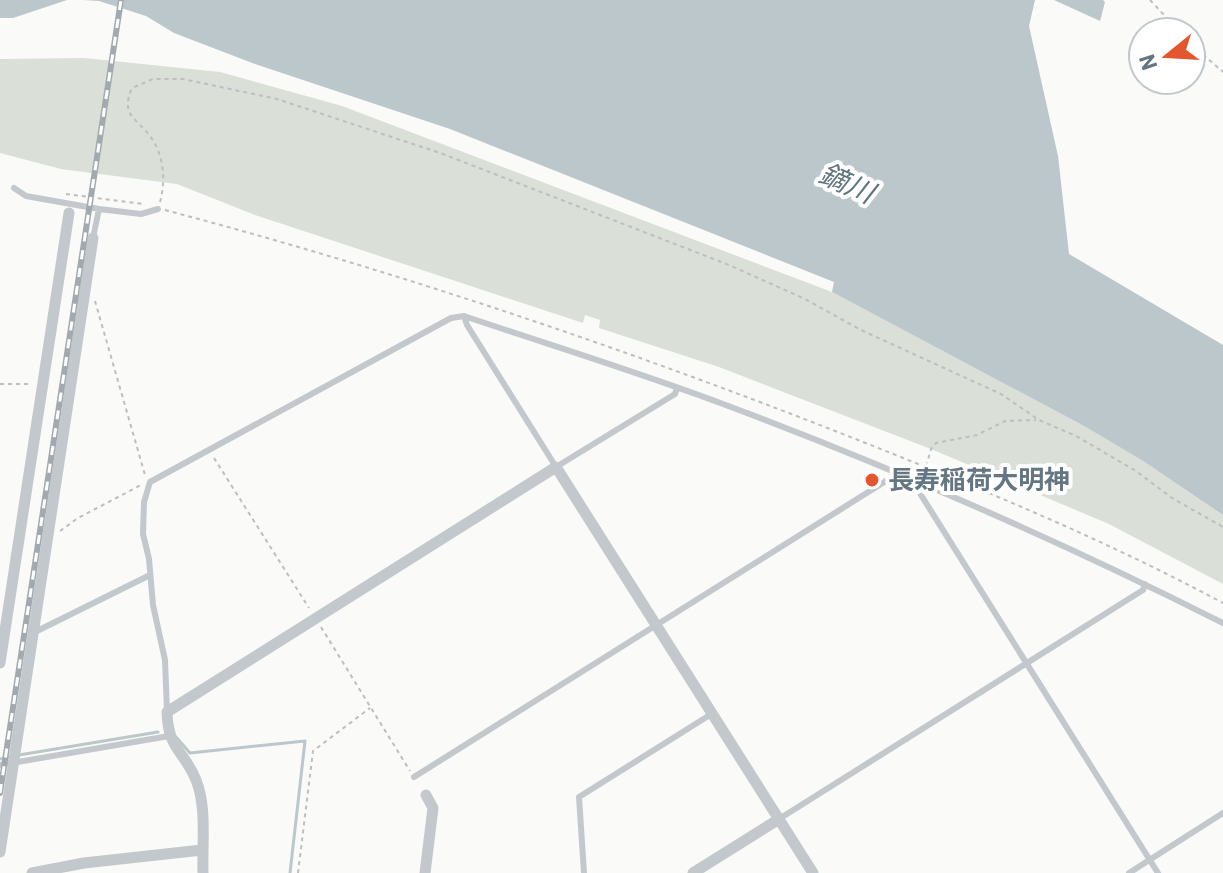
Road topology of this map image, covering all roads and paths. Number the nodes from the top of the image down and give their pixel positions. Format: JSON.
{"nodes":[{"id":1,"x":1150,"y":0,"type":"edge"},
{"id":2,"x":1167,"y":16,"type":"edge"},
{"id":3,"x":1207,"y":58,"type":"edge"},
{"id":4,"x":1223,"y":72,"type":"edge"},
{"id":5,"x":14,"y":188,"type":"dead end"},
{"id":6,"x":58,"y":193,"type":"dead end"},
{"id":7,"x":136,"y":202,"type":"dead end"},
{"id":8,"x":99,"y":209,"type":"junction"},
{"id":9,"x":158,"y":209,"type":"joint"},
{"id":10,"x":69,"y":213,"type":"dead end"},
{"id":11,"x":93,"y":238,"type":"joint"},
{"id":12,"x":86,"y":285,"type":"junction"},
{"id":13,"x":464,"y":316,"type":"junction"},
{"id":14,"x":0,"y":384,"type":"edge"},
{"id":15,"x":42,"y":384,"type":"junction"},
{"id":16,"x":677,"y":388,"type":"junction"},
{"id":17,"x":1039,"y":420,"type":"junction"},
{"id":18,"x":556,"y":467,"type":"junction"},
{"id":19,"x":895,"y":473,"type":"junction"},
{"id":20,"x":918,"y":480,"type":"junction"},
{"id":21,"x":150,"y":483,"type":"junction"},
{"id":22,"x":1223,"y":527,"type":"edge"},
{"id":23,"x":48,"y":534,"type":"junction"},
{"id":24,"x":150,"y":575,"type":"junction"},
{"id":25,"x":1145,"y":584,"type":"junction"},
{"id":26,"x":656,"y":623,"type":"junction"},
{"id":27,"x":1223,"y":623,"type":"edge"},
{"id":28,"x":35,"y":632,"type":"junction"},
{"id":29,"x":0,"y":663,"type":"edge"},
{"id":30,"x":1027,"y":663,"type":"junction"},
{"id":31,"x":371,"y":707,"type":"dead end"},
{"id":32,"x":167,"y":712,"type":"junction"},
{"id":33,"x":713,"y":713,"type":"junction"},
{"id":34,"x":169,"y":736,"type":"junction"},
{"id":35,"x":14,"y":762,"type":"junction"},
{"id":36,"x":0,"y":765,"type":"edge"},
{"id":37,"x":414,"y":777,"type":"dead end"},
{"id":38,"x":426,"y":795,"type":"dead end"},
{"id":39,"x":1223,"y":813,"type":"edge"},
{"id":40,"x":779,"y":819,"type":"junction"},
{"id":41,"x":202,"y":850,"type":"junction"},
{"id":42,"x":0,"y":852,"type":"edge"},
{"id":43,"x":1150,"y":860,"type":"junction"},
{"id":44,"x":48,"y":871,"type":"edge"},
{"id":45,"x":32,"y":873,"type":"edge"},
{"id":46,"x":203,"y":873,"type":"edge"},
{"id":47,"x":298,"y":873,"type":"edge"},
{"id":48,"x":425,"y":873,"type":"edge"},
{"id":49,"x":584,"y":873,"type":"edge"},
{"id":50,"x":693,"y":873,"type":"edge"},
{"id":51,"x":813,"y":873,"type":"edge"},
{"id":52,"x":1129,"y":873,"type":"edge"},
{"id":53,"x":1158,"y":873,"type":"edge"}],
"edges":[{"from":1,"to":2,"type":"path"},
{"from":3,"to":4,"type":"path"},
{"from":5,"to":8,"type":"lane"},
{"from":6,"to":7,"type":"path"},
{"from":8,"to":9,"type":"lane"},
{"from":8,"to":11,"type":"lane"},
{"from":9,"to":17,"type":"path"},
{"from":10,"to":15,"type":"street"},
{"from":11,"to":12,"type":"street"},
{"from":12,"to":21,"type":"path"},
{"from":12,"to":23,"type":"street"},
{"from":13,"to":16,"type":"lane"},
{"from":13,"to":18,"type":"lane"},
{"from":13,"to":21,"type":"lane"},
{"from":14,"to":15,"type":"path"},
{"from":15,"to":29,"type":"street"},
{"from":16,"to":18,"type":"lane"},
{"from":16,"to":19,"type":"lane"},
{"from":17,"to":20,"type":"path"},
{"from":17,"to":22,"type":"path"},
{"from":18,"to":26,"type":"street"},
{"from":18,"to":32,"type":"street"},
{"from":19,"to":20,"type":"lane"},
{"from":19,"to":26,"type":"lane"},
{"from":20,"to":25,"type":"lane"},
{"from":20,"to":30,"type":"lane"},
{"from":21,"to":23,"type":"path"},
{"from":21,"to":24,"type":"lane"},
{"from":23,"to":28,"type":"street"},
{"from":24,"to":28,"type":"lane"},
{"from":24,"to":32,"type":"lane"},
{"from":25,"to":27,"type":"lane"},
{"from":25,"to":30,"type":"lane"},
{"from":26,"to":33,"type":"street"},
{"from":26,"to":37,"type":"lane"},
{"from":28,"to":35,"type":"street"},
{"from":30,"to":40,"type":"lane"},
{"from":30,"to":43,"type":"lane"},
{"from":31,"to":47,"type":"path"},
{"from":32,"to":34,"type":"street"},
{"from":33,"to":40,"type":"street"},
{"from":33,"to":49,"type":"lane"},
{"from":34,"to":35,"type":"lane"},
{"from":34,"to":41,"type":"street"},
{"from":35,"to":36,"type":"lane"},
{"from":35,"to":42,"type":"street"},
{"from":38,"to":48,"type":"street"},
{"from":39,"to":43,"type":"lane"},
{"from":40,"to":50,"type":"street"},
{"from":40,"to":51,"type":"street"},
{"from":41,"to":44,"type":"street"},
{"from":41,"to":46,"type":"street"},
{"from":43,"to":52,"type":"lane"},
{"from":43,"to":53,"type":"lane"},
{"from":44,"to":45,"type":"street"}]}
